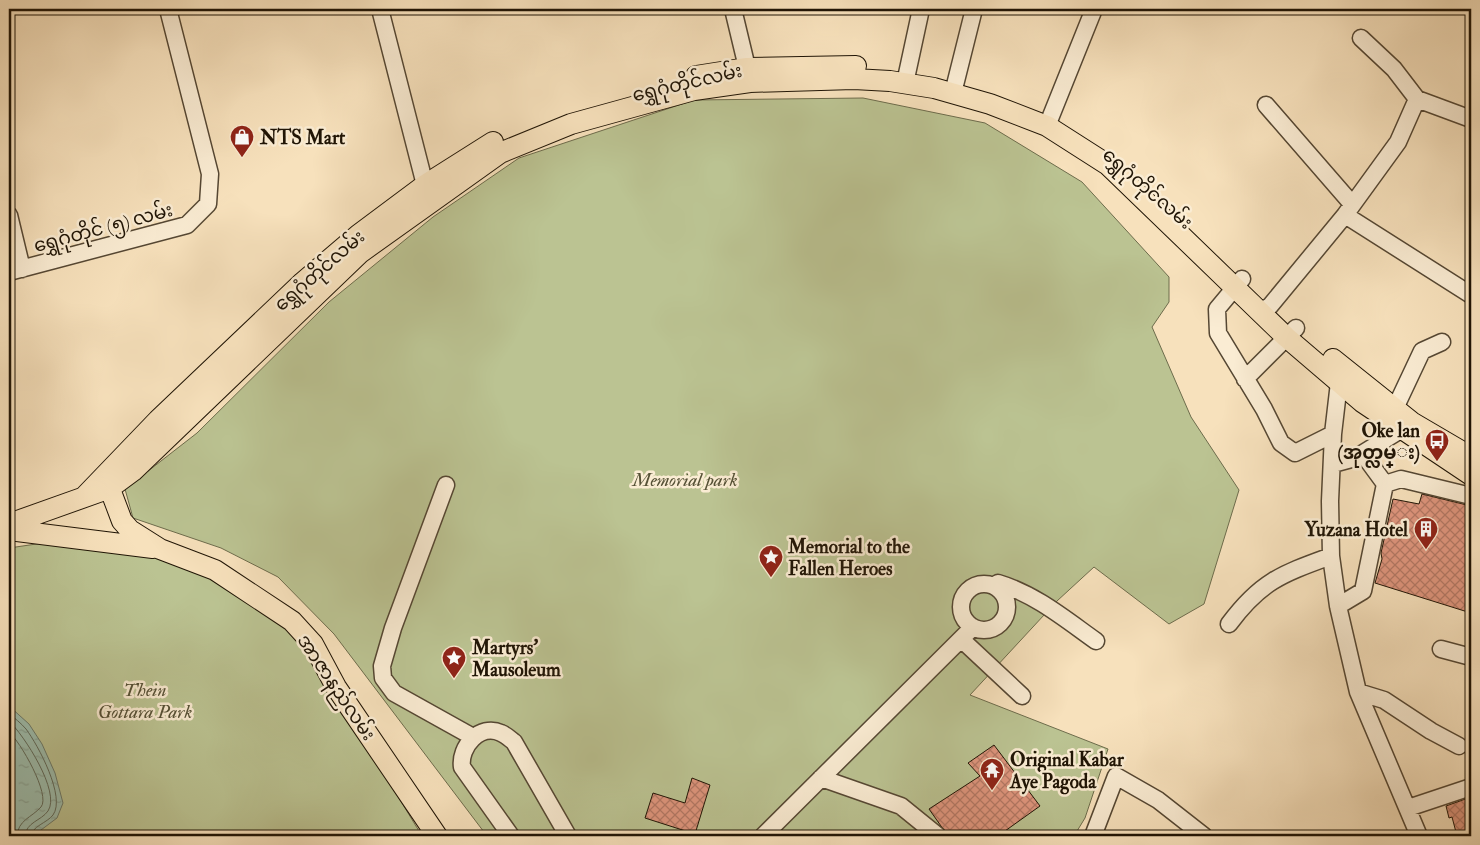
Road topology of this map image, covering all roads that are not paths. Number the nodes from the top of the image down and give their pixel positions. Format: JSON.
{"nodes":[{"id":1,"x":168,"y":9,"type":"edge"},
{"id":2,"x":380,"y":9,"type":"edge"},
{"id":3,"x":733,"y":9,"type":"edge"},
{"id":4,"x":921,"y":9,"type":"edge"},
{"id":5,"x":974,"y":9,"type":"edge"},
{"id":6,"x":1094,"y":9,"type":"edge"},
{"id":7,"x":1362,"y":38,"type":"dead end"},
{"id":8,"x":749,"y":75,"type":"junction"},
{"id":9,"x":906,"y":77,"type":"junction"},
{"id":10,"x":955,"y":87,"type":"junction"},
{"id":11,"x":1417,"y":100,"type":"junction"},
{"id":12,"x":1266,"y":104,"type":"dead end"},
{"id":13,"x":1471,"y":119,"type":"edge"},
{"id":14,"x":1049,"y":121,"type":"junction"},
{"id":15,"x":430,"y":192,"type":"junction"},
{"id":16,"x":1349,"y":210,"type":"junction"},
{"id":17,"x":9,"y":215,"type":"edge"},
{"id":18,"x":15,"y":270,"type":"edge"},
{"id":19,"x":1238,"y":283,"type":"junction"},
{"id":20,"x":1471,"y":295,"type":"edge"},
{"id":21,"x":1265,"y":308,"type":"junction"},
{"id":22,"x":1291,"y":332,"type":"junction"},
{"id":23,"x":1442,"y":342,"type":"dead end"},
{"id":24,"x":1340,"y":374,"type":"junction"},
{"id":25,"x":1245,"y":379,"type":"junction"},
{"id":26,"x":1400,"y":421,"type":"junction"},
{"id":27,"x":1333,"y":434,"type":"junction"},
{"id":28,"x":1362,"y":454,"type":"junction"},
{"id":29,"x":1471,"y":457,"type":"edge"},
{"id":30,"x":1333,"y":464,"type":"junction"},
{"id":31,"x":1471,"y":475,"type":"edge"},
{"id":32,"x":107,"y":481,"type":"junction"},
{"id":33,"x":1385,"y":484,"type":"junction"},
{"id":34,"x":446,"y":485,"type":"dead end"},
{"id":35,"x":1471,"y":496,"type":"edge"},
{"id":36,"x":9,"y":524,"type":"edge"},
{"id":37,"x":9,"y":530,"type":"edge"},
{"id":38,"x":160,"y":549,"type":"junction"},
{"id":39,"x":1331,"y":556,"type":"junction"},
{"id":40,"x":994,"y":586,"type":"junction"},
{"id":41,"x":1338,"y":606,"type":"junction"},
{"id":42,"x":1229,"y":624,"type":"dead end"},
{"id":43,"x":973,"y":628,"type":"junction"},
{"id":44,"x":961,"y":639,"type":"junction"},
{"id":45,"x":1096,"y":641,"type":"dead end"},
{"id":46,"x":1441,"y":649,"type":"dead end"},
{"id":47,"x":1471,"y":657,"type":"edge"},
{"id":48,"x":1358,"y":692,"type":"junction"},
{"id":49,"x":1022,"y":696,"type":"dead end"},
{"id":50,"x":473,"y":737,"type":"junction"},
{"id":51,"x":1459,"y":746,"type":"dead end"},
{"id":52,"x":821,"y":778,"type":"junction"},
{"id":53,"x":1471,"y":788,"type":"edge"},
{"id":54,"x":1408,"y":808,"type":"junction"},
{"id":55,"x":437,"y":836,"type":"edge"},
{"id":56,"x":511,"y":836,"type":"edge"},
{"id":57,"x":568,"y":836,"type":"edge"},
{"id":58,"x":763,"y":836,"type":"edge"},
{"id":59,"x":938,"y":836,"type":"edge"},
{"id":60,"x":1093,"y":836,"type":"edge"},
{"id":61,"x":1204,"y":836,"type":"edge"},
{"id":62,"x":1419,"y":836,"type":"edge"}],
"edges":[{"from":1,"to":18,"type":"street","name":"ရွှေဂုံတိုင် (၅) လမ်း"},
{"from":2,"to":15,"type":"street"},
{"from":3,"to":8,"type":"street"},
{"from":4,"to":9,"type":"street"},
{"from":5,"to":10,"type":"street"},
{"from":6,"to":14,"type":"street"},
{"from":7,"to":11,"type":"street"},
{"from":8,"to":9,"type":"main road","name":"ရွှေဂုံတိုင်လမ်း"},
{"from":8,"to":15,"type":"main road","name":"ရွှေဂုံတိုင်လမ်း"},
{"from":9,"to":10,"type":"main road","name":"ရွှေဂုံတိုင်လမ်း"},
{"from":10,"to":14,"type":"main road","name":"ရွှေဂုံတိုင်လမ်း"},
{"from":11,"to":13,"type":"street"},
{"from":11,"to":16,"type":"street"},
{"from":12,"to":16,"type":"street"},
{"from":14,"to":19,"type":"main road","name":"ရွှေဂုံတိုင်လမ်း"},
{"from":15,"to":32,"type":"main road","name":"ရွှေဂုံတိုင်လမ်း"},
{"from":16,"to":20,"type":"street"},
{"from":16,"to":21,"type":"street"},
{"from":17,"to":18,"type":"street"},
{"from":19,"to":21,"type":"main road","name":"ရွှေဂုံတိုင်လမ်း"},
{"from":19,"to":25,"type":"street"},
{"from":21,"to":22,"type":"main road","name":"ရွှေဂုံတိုင်လမ်း"},
{"from":22,"to":24,"type":"main road","name":"ရွှေဂုံတိုင်လမ်း"},
{"from":22,"to":25,"type":"street"},
{"from":23,"to":26,"type":"street"},
{"from":24,"to":26,"type":"main road","name":"ရွှေဂုံတိုင်လမ်း"},
{"from":24,"to":27,"type":"street"},
{"from":25,"to":27,"type":"street"},
{"from":26,"to":28,"type":"street"},
{"from":26,"to":29,"type":"main road","name":"ရွှေဂုံတိုင်လမ်း"},
{"from":26,"to":31,"type":"main road","name":"ရွှေဂုံတိုင်လမ်း"},
{"from":27,"to":30,"type":"street"},
{"from":28,"to":30,"type":"street"},
{"from":28,"to":33,"type":"street"},
{"from":30,"to":39,"type":"street"},
{"from":32,"to":36,"type":"main road"},
{"from":32,"to":38,"type":"main road","name":"အာဇာနည်လမ်း"},
{"from":33,"to":35,"type":"street"},
{"from":33,"to":41,"type":"street"},
{"from":34,"to":50,"type":"street"},
{"from":37,"to":38,"type":"main road"},
{"from":38,"to":55,"type":"main road","name":"အာဇာနည်လမ်း"},
{"from":39,"to":41,"type":"street"},
{"from":39,"to":42,"type":"street"},
{"from":40,"to":43,"type":"street"},
{"from":40,"to":43,"type":"street"},
{"from":40,"to":45,"type":"street"},
{"from":41,"to":48,"type":"street"},
{"from":43,"to":44,"type":"street"},
{"from":44,"to":49,"type":"street"},
{"from":44,"to":52,"type":"street"},
{"from":46,"to":47,"type":"street"},
{"from":48,"to":51,"type":"street"},
{"from":48,"to":54,"type":"street"},
{"from":50,"to":56,"type":"street"},
{"from":50,"to":57,"type":"street"},
{"from":52,"to":58,"type":"street"},
{"from":52,"to":59,"type":"street"},
{"from":53,"to":54,"type":"street"},
{"from":54,"to":62,"type":"street"},
{"from":60,"to":61,"type":"street"}]}
